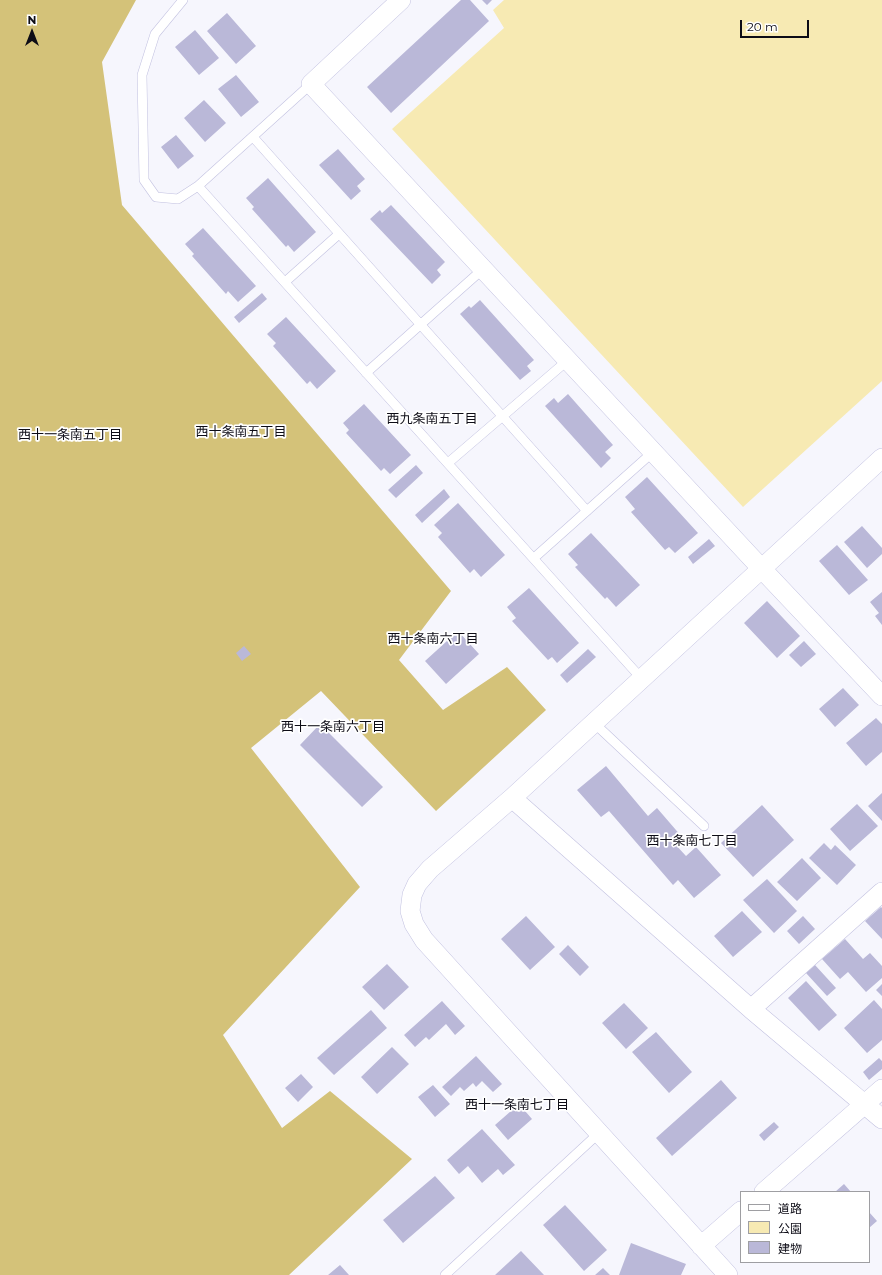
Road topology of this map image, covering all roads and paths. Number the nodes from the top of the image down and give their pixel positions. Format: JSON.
{"nodes":[{"id":1,"x":183,"y":0,"type":"edge"},
{"id":2,"x":400,"y":0,"type":"edge"},
{"id":3,"x":311,"y":84,"type":"junction"},
{"id":4,"x":252,"y":138,"type":"junction"},
{"id":5,"x":198,"y":186,"type":"junction"},
{"id":6,"x":339,"y":234,"type":"junction"},
{"id":7,"x":483,"y":269,"type":"junction"},
{"id":8,"x":285,"y":282,"type":"junction"},
{"id":9,"x":420,"y":325,"type":"junction"},
{"id":10,"x":568,"y":360,"type":"junction"},
{"id":11,"x":366,"y":373,"type":"junction"},
{"id":12,"x":502,"y":416,"type":"junction"},
{"id":13,"x":653,"y":452,"type":"junction"},
{"id":14,"x":882,"y":458,"type":"edge"},
{"id":15,"x":448,"y":463,"type":"junction"},
{"id":16,"x":587,"y":511,"type":"junction"},
{"id":17,"x":534,"y":558,"type":"junction"},
{"id":18,"x":761,"y":568,"type":"junction"},
{"id":19,"x":641,"y":678,"type":"junction"},
{"id":20,"x":881,"y":694,"type":"edge"},
{"id":21,"x":593,"y":722,"type":"junction"},
{"id":22,"x":512,"y":798,"type":"junction"},
{"id":23,"x":704,"y":826,"type":"dead end"},
{"id":24,"x":882,"y":892,"type":"edge"},
{"id":25,"x":751,"y":1009,"type":"junction"},
{"id":26,"x":882,"y":1089,"type":"edge"},
{"id":27,"x":865,"y":1105,"type":"junction"},
{"id":28,"x":882,"y":1119,"type":"edge"},
{"id":29,"x":599,"y":1133,"type":"junction"},
{"id":30,"x":765,"y":1191,"type":"edge"},
{"id":31,"x":740,"y":1212,"type":"edge"},
{"id":32,"x":701,"y":1246,"type":"junction"},
{"id":33,"x":444,"y":1275,"type":"edge"},
{"id":34,"x":728,"y":1275,"type":"edge"}],
"edges":[{"from":1,"to":5,"type":"lane"},
{"from":2,"to":3,"type":"street"},
{"from":3,"to":4,"type":"lane"},
{"from":3,"to":7,"type":"street"},
{"from":4,"to":5,"type":"lane"},
{"from":4,"to":6,"type":"lane"},
{"from":5,"to":8,"type":"lane"},
{"from":6,"to":8,"type":"lane"},
{"from":6,"to":9,"type":"lane"},
{"from":7,"to":9,"type":"lane"},
{"from":7,"to":10,"type":"street"},
{"from":8,"to":11,"type":"lane"},
{"from":9,"to":11,"type":"lane"},
{"from":9,"to":12,"type":"lane"},
{"from":10,"to":12,"type":"lane"},
{"from":10,"to":13,"type":"street"},
{"from":11,"to":15,"type":"lane"},
{"from":12,"to":15,"type":"lane"},
{"from":12,"to":16,"type":"lane"},
{"from":13,"to":16,"type":"lane"},
{"from":13,"to":18,"type":"street"},
{"from":14,"to":18,"type":"street"},
{"from":15,"to":17,"type":"lane"},
{"from":16,"to":17,"type":"lane"},
{"from":17,"to":19,"type":"lane"},
{"from":18,"to":19,"type":"street"},
{"from":18,"to":20,"type":"street"},
{"from":19,"to":21,"type":"street"},
{"from":21,"to":22,"type":"street"},
{"from":21,"to":23,"type":"lane"},
{"from":22,"to":25,"type":"street"},
{"from":22,"to":29,"type":"street"},
{"from":24,"to":25,"type":"street"},
{"from":25,"to":27,"type":"street"},
{"from":26,"to":27,"type":"street"},
{"from":27,"to":28,"type":"street"},
{"from":27,"to":30,"type":"street"},
{"from":29,"to":32,"type":"street"},
{"from":29,"to":33,"type":"lane"},
{"from":31,"to":32,"type":"street"},
{"from":32,"to":34,"type":"street"}]}
